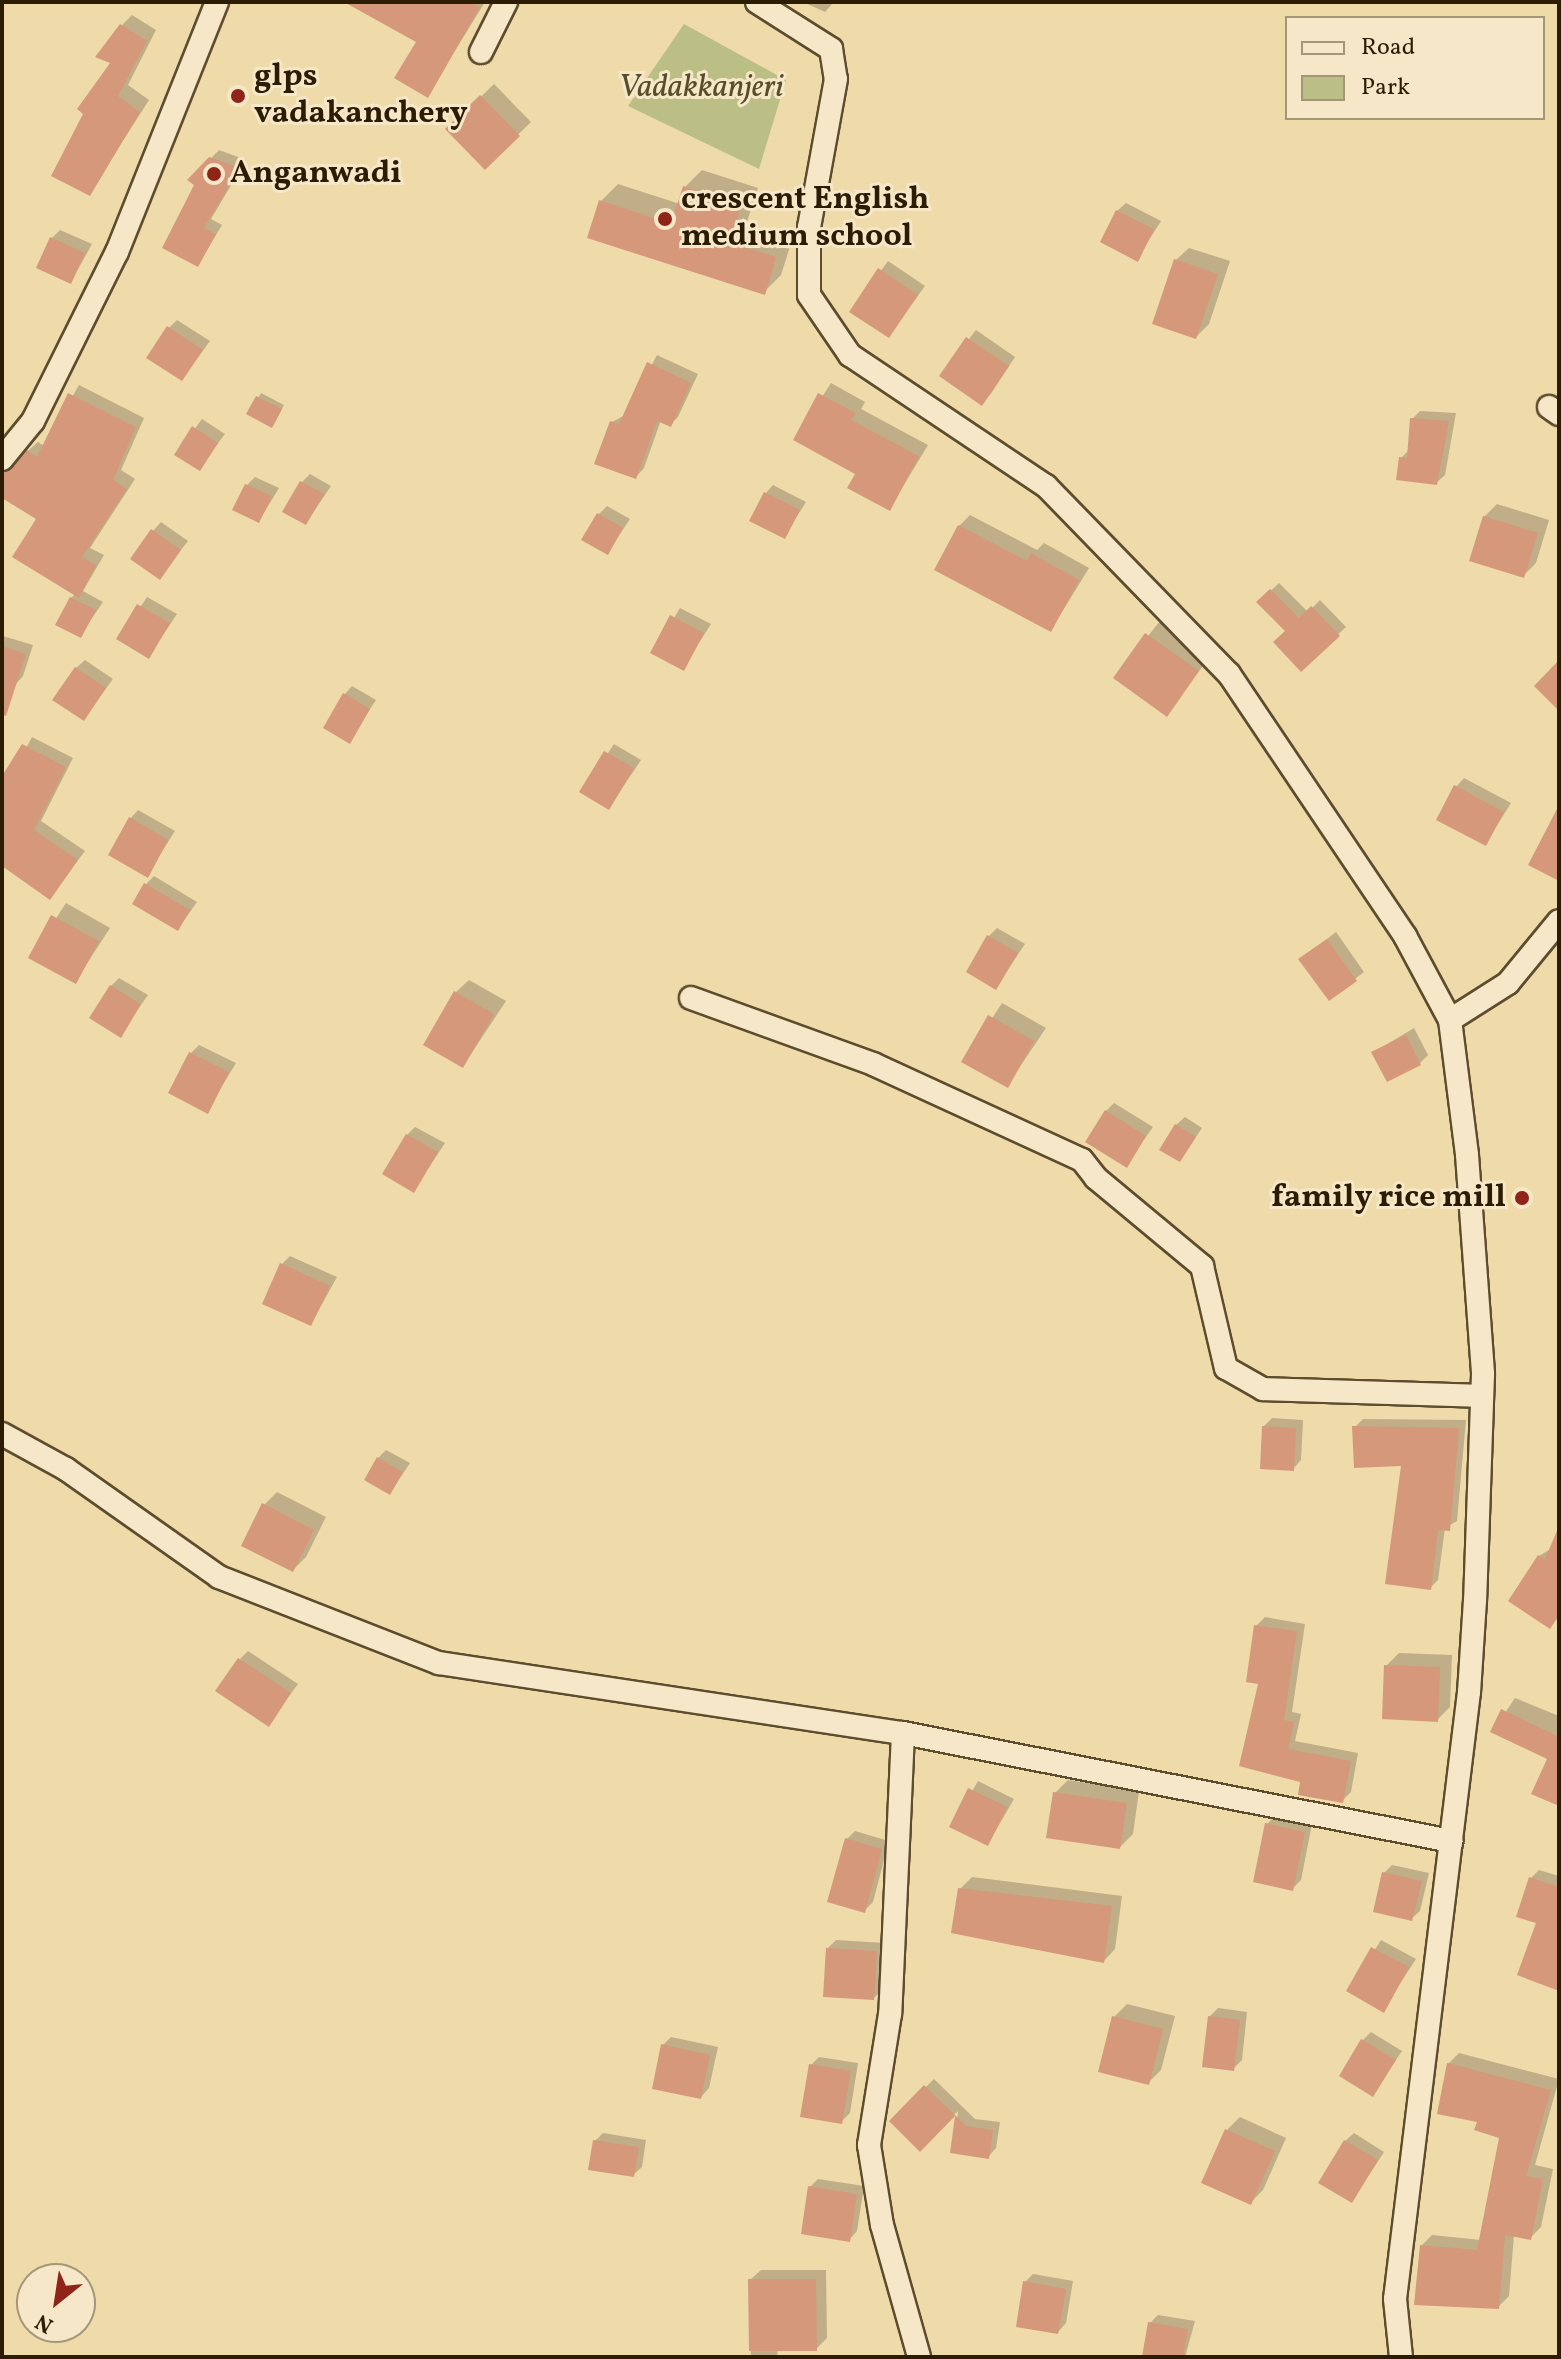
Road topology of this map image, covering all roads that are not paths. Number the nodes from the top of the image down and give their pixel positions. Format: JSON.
{"nodes":[{"id":1,"x":217,"y":2,"type":"edge"},
{"id":2,"x":506,"y":2,"type":"edge"},
{"id":3,"x":759,"y":3,"type":"edge"},
{"id":4,"x":481,"y":52,"type":"dead end"},
{"id":5,"x":2,"y":459,"type":"edge"},
{"id":6,"x":1559,"y":921,"type":"edge"},
{"id":7,"x":691,"y":998,"type":"dead end"},
{"id":8,"x":1450,"y":1020,"type":"junction"},
{"id":9,"x":1482,"y":1396,"type":"junction"},
{"id":10,"x":2,"y":1434,"type":"edge"},
{"id":11,"x":903,"y":1733,"type":"junction"},
{"id":12,"x":1451,"y":1841,"type":"junction"},
{"id":13,"x":919,"y":2357,"type":"edge"},
{"id":14,"x":1401,"y":2357,"type":"edge"}],
"edges":[{"from":1,"to":5,"type":"street"},
{"from":2,"to":4,"type":"street"},
{"from":3,"to":8,"type":"street"},
{"from":6,"to":8,"type":"street"},
{"from":7,"to":9,"type":"street"},
{"from":8,"to":9,"type":"street"},
{"from":9,"to":12,"type":"street"},
{"from":10,"to":11,"type":"street"},
{"from":11,"to":12,"type":"street"},
{"from":11,"to":13,"type":"street"},
{"from":12,"to":14,"type":"street"}]}
